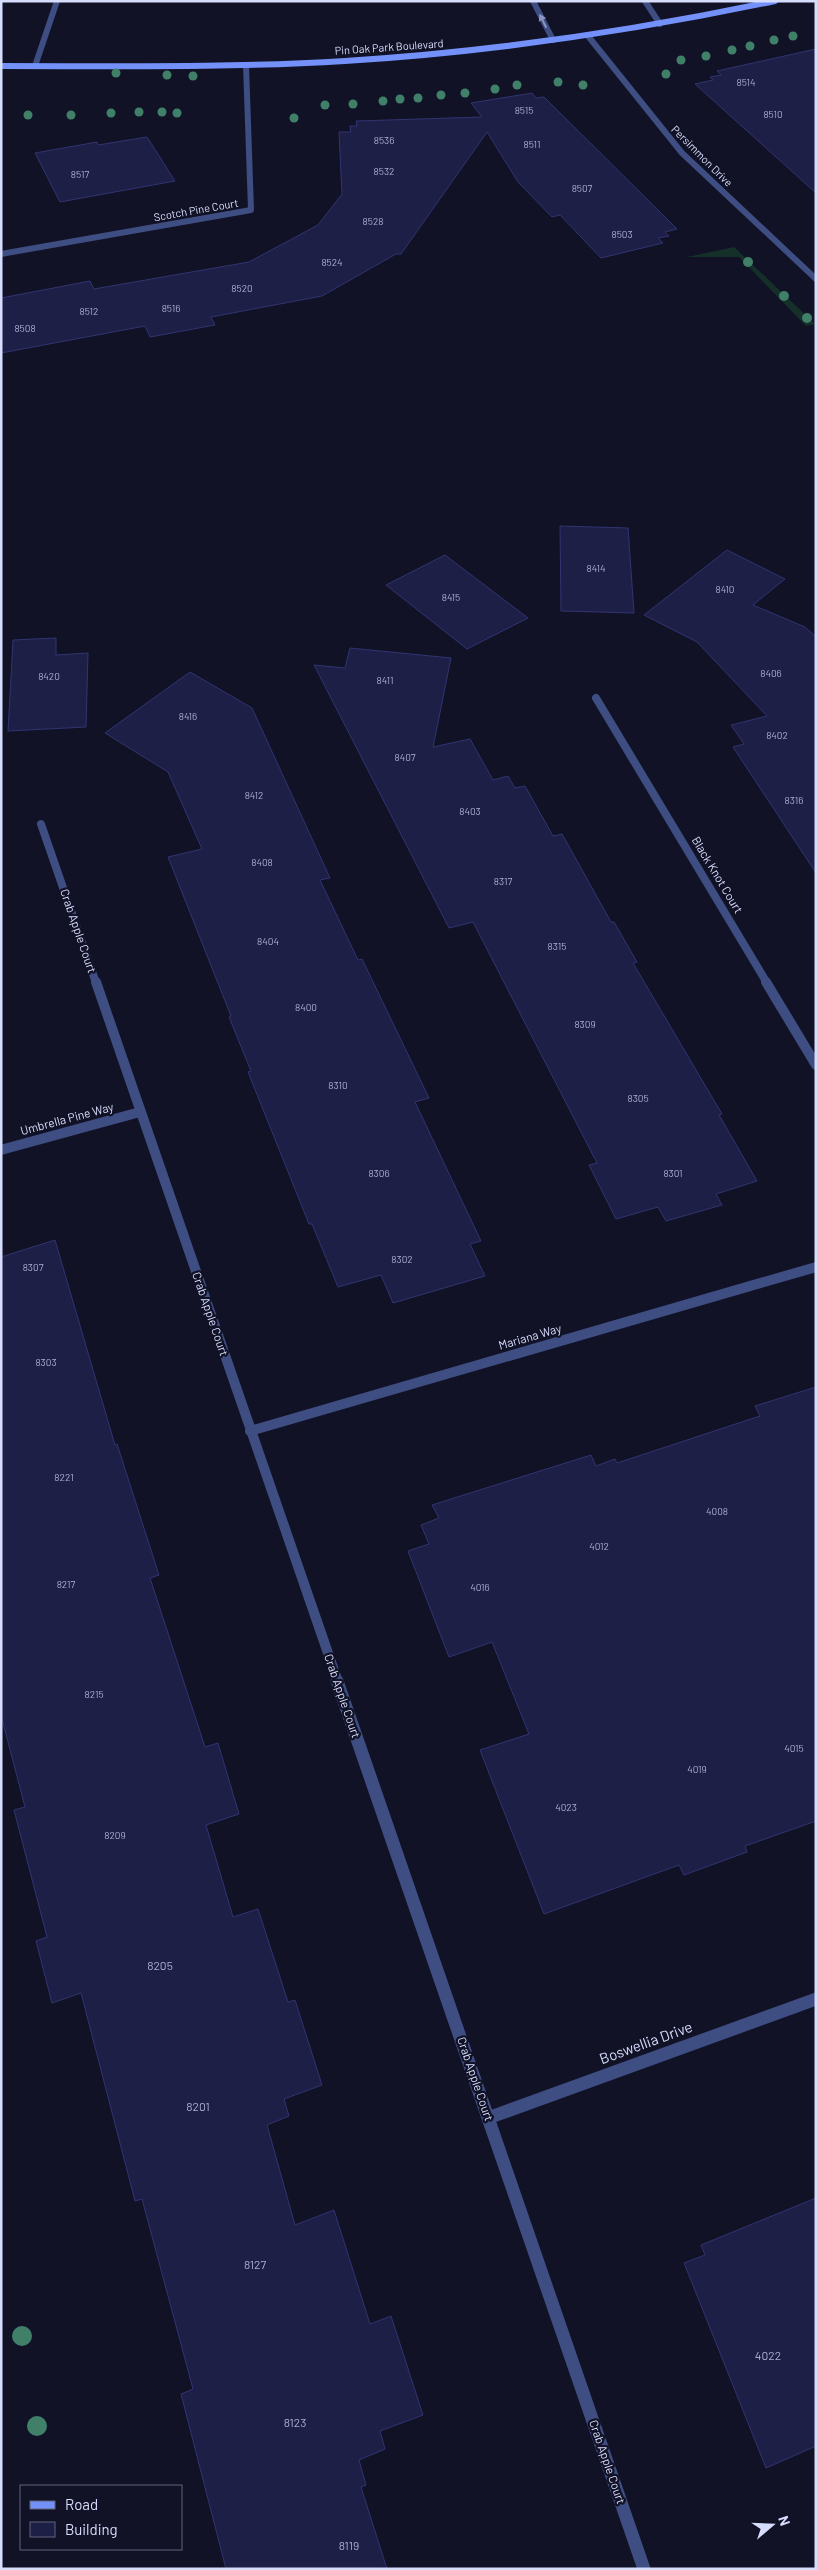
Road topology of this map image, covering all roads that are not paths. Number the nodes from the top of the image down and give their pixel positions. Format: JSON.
{"nodes":[{"id":1,"x":56,"y":1,"type":"edge"},
{"id":2,"x":534,"y":1,"type":"edge"},
{"id":3,"x":645,"y":1,"type":"edge"},
{"id":4,"x":775,"y":1,"type":"edge"},
{"id":5,"x":660,"y":24,"type":"junction"},
{"id":6,"x":588,"y":36,"type":"junction"},
{"id":7,"x":553,"y":40,"type":"junction"},
{"id":8,"x":246,"y":65,"type":"junction"},
{"id":9,"x":1,"y":66,"type":"edge"},
{"id":10,"x":35,"y":66,"type":"junction"},
{"id":11,"x":1,"y":254,"type":"edge"},
{"id":12,"x":816,"y":278,"type":"edge"},
{"id":13,"x":596,"y":698,"type":"dead end"},
{"id":14,"x":41,"y":824,"type":"dead end"},
{"id":15,"x":816,"y":1065,"type":"edge"},
{"id":16,"x":140,"y":1112,"type":"junction"},
{"id":17,"x":1,"y":1150,"type":"edge"},
{"id":18,"x":816,"y":1267,"type":"edge"},
{"id":19,"x":250,"y":1431,"type":"junction"},
{"id":20,"x":816,"y":1999,"type":"edge"},
{"id":21,"x":488,"y":2118,"type":"junction"},
{"id":22,"x":644,"y":2569,"type":"edge"}],
"edges":[{"from":1,"to":10,"type":"street"},
{"from":7,"to":2,"type":"street","one_way":true},
{"from":3,"to":5,"type":"street"},
{"from":4,"to":5,"type":"street","name":"Pin Oak Park Boulevard"},
{"from":5,"to":6,"type":"street","name":"Pin Oak Park Boulevard"},
{"from":6,"to":7,"type":"street","name":"Pin Oak Park Boulevard"},
{"from":6,"to":12,"type":"street","name":"Persimmon Drive"},
{"from":7,"to":8,"type":"street","name":"Pin Oak Park Boulevard"},
{"from":8,"to":10,"type":"street","name":"Pin Oak Park Boulevard"},
{"from":8,"to":11,"type":"street","name":"Scotch Pine Court"},
{"from":9,"to":10,"type":"street","name":"Pin Oak Park Boulevard"},
{"from":13,"to":15,"type":"street","name":"Black Knot Court"},
{"from":14,"to":16,"type":"street","name":"Crab Apple Court"},
{"from":16,"to":17,"type":"street","name":"Umbrella Pine Way"},
{"from":16,"to":19,"type":"street","name":"Crab Apple Court"},
{"from":18,"to":19,"type":"street","name":"Mariana Way"},
{"from":19,"to":21,"type":"street","name":"Crab Apple Court"},
{"from":20,"to":21,"type":"street","name":"Boswellia Drive"},
{"from":21,"to":22,"type":"street","name":"Crab Apple Court"}]}
